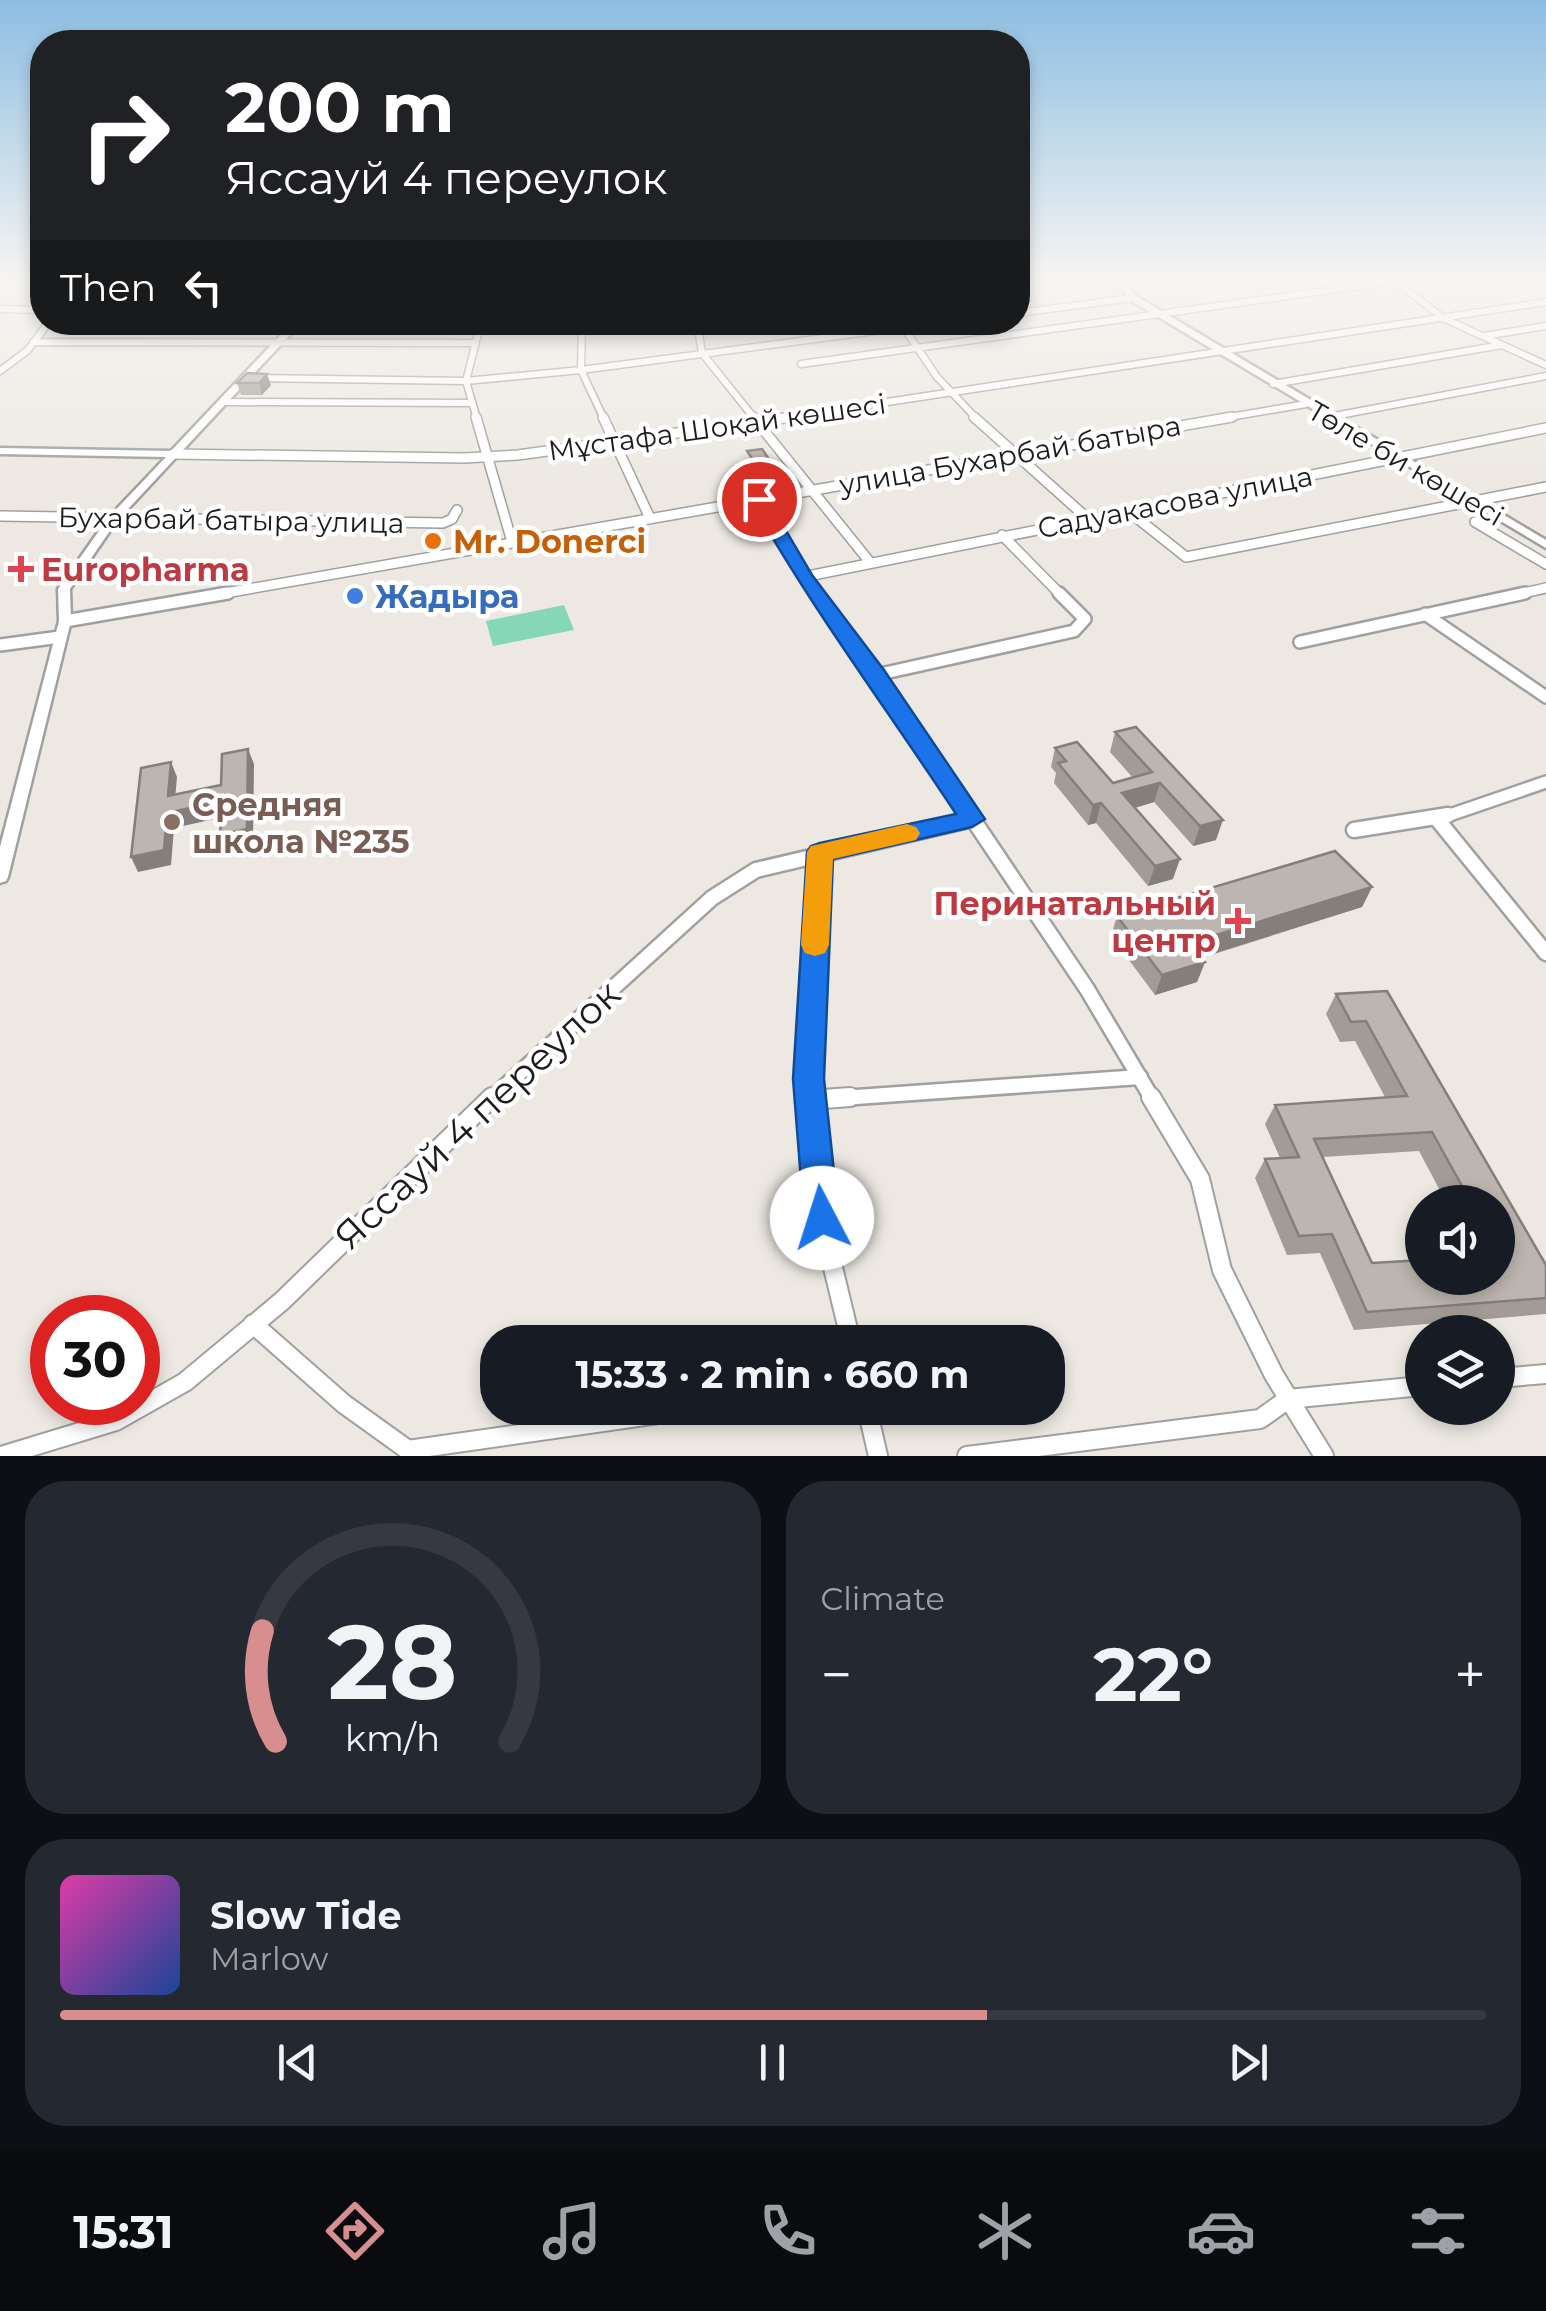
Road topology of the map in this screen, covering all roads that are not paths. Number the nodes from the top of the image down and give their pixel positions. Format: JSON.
{"nodes":[{"id":1,"x":27,"y":348,"type":"edge"},
{"id":2,"x":274,"y":348,"type":"edge"},
{"id":3,"x":472,"y":348,"type":"edge"},
{"id":4,"x":581,"y":348,"type":"edge"},
{"id":5,"x":701,"y":348,"type":"edge"},
{"id":6,"x":738,"y":348,"type":"edge"},
{"id":7,"x":921,"y":348,"type":"edge"},
{"id":8,"x":1213,"y":348,"type":"edge"},
{"id":9,"x":1247,"y":348,"type":"edge"},
{"id":10,"x":1479,"y":348,"type":"edge"},
{"id":11,"x":1511,"y":348,"type":"edge"},
{"id":12,"x":913,"y":349,"type":"junction"},
{"id":13,"x":1220,"y":352,"type":"junction"},
{"id":14,"x":702,"y":353,"type":"junction"},
{"id":15,"x":802,"y":364,"type":"dead end"},
{"id":16,"x":1546,"y":364,"type":"edge"},
{"id":17,"x":581,"y":370,"type":"junction"},
{"id":18,"x":0,"y":371,"type":"edge"},
{"id":19,"x":1546,"y":376,"type":"edge"},
{"id":20,"x":246,"y":378,"type":"junction"},
{"id":21,"x":466,"y":381,"type":"junction"},
{"id":22,"x":1273,"y":384,"type":"junction"},
{"id":23,"x":951,"y":393,"type":"junction"},
{"id":24,"x":223,"y":402,"type":"junction"},
{"id":25,"x":472,"y":403,"type":"junction"},
{"id":26,"x":1306,"y":404,"type":"junction"},
{"id":27,"x":1328,"y":417,"type":"junction"},
{"id":28,"x":758,"y":422,"type":"junction"},
{"id":29,"x":1546,"y":428,"type":"edge"},
{"id":30,"x":616,"y":443,"type":"junction"},
{"id":31,"x":0,"y":451,"type":"edge"},
{"id":32,"x":173,"y":454,"type":"junction"},
{"id":33,"x":1017,"y":454,"type":"junction"},
{"id":34,"x":490,"y":457,"type":"junction"},
{"id":35,"x":1398,"y":458,"type":"junction"},
{"id":36,"x":813,"y":488,"type":"junction"},
{"id":37,"x":1546,"y":488,"type":"edge"},
{"id":38,"x":759,"y":499,"type":"junction"},
{"id":39,"x":1474,"y":503,"type":"junction"},
{"id":40,"x":457,"y":510,"type":"dead end"},
{"id":41,"x":1126,"y":510,"type":"junction"},
{"id":42,"x":0,"y":516,"type":"edge"},
{"id":43,"x":649,"y":516,"type":"junction"},
{"id":44,"x":1087,"y":518,"type":"junction"},
{"id":45,"x":1500,"y":518,"type":"junction"},
{"id":46,"x":112,"y":520,"type":"junction"},
{"id":47,"x":1002,"y":535,"type":"junction"},
{"id":48,"x":1529,"y":535,"type":"junction"},
{"id":49,"x":512,"y":542,"type":"junction"},
{"id":50,"x":1507,"y":542,"type":"junction"},
{"id":51,"x":1546,"y":548,"type":"edge"},
{"id":52,"x":1531,"y":556,"type":"junction"},
{"id":53,"x":869,"y":561,"type":"junction"},
{"id":54,"x":1546,"y":564,"type":"edge"},
{"id":55,"x":803,"y":577,"type":"junction"},
{"id":56,"x":1546,"y":588,"type":"edge"},
{"id":57,"x":1425,"y":614,"type":"junction"},
{"id":58,"x":65,"y":620,"type":"junction"},
{"id":59,"x":60,"y":637,"type":"junction"},
{"id":60,"x":1300,"y":642,"type":"dead end"},
{"id":61,"x":0,"y":645,"type":"edge"},
{"id":62,"x":876,"y":675,"type":"junction"},
{"id":63,"x":1546,"y":697,"type":"edge"},
{"id":64,"x":1546,"y":782,"type":"edge"},
{"id":65,"x":972,"y":819,"type":"junction"},
{"id":66,"x":1437,"y":819,"type":"junction"},
{"id":67,"x":1354,"y":830,"type":"dead end"},
{"id":68,"x":820,"y":852,"type":"junction"},
{"id":69,"x":0,"y":878,"type":"edge"},
{"id":70,"x":1546,"y":953,"type":"edge"},
{"id":71,"x":1140,"y":1078,"type":"junction"},
{"id":72,"x":810,"y":1100,"type":"junction"},
{"id":73,"x":253,"y":1324,"type":"junction"},
{"id":74,"x":847,"y":1325,"type":"edge"},
{"id":75,"x":1546,"y":1374,"type":"edge"},
{"id":76,"x":1515,"y":1377,"type":"edge"},
{"id":77,"x":1405,"y":1388,"type":"edge"},
{"id":78,"x":1288,"y":1398,"type":"junction"},
{"id":79,"x":589,"y":1425,"type":"edge"},
{"id":80,"x":870,"y":1425,"type":"edge"},
{"id":81,"x":408,"y":1453,"type":"edge"},
{"id":82,"x":1,"y":1456,"type":"edge"},
{"id":83,"x":878,"y":1456,"type":"edge"},
{"id":84,"x":967,"y":1456,"type":"edge"},
{"id":85,"x":1324,"y":1456,"type":"edge"}],
"edges":[{"from":1,"to":18,"type":"street"},
{"from":2,"to":20,"type":"street"},
{"from":3,"to":21,"type":"street"},
{"from":4,"to":17,"type":"street"},
{"from":5,"to":14,"type":"street"},
{"from":6,"to":14,"type":"street"},
{"from":7,"to":12,"type":"street"},
{"from":8,"to":13,"type":"street","name":"Төле би көшесі"},
{"from":9,"to":13,"type":"street","name":"Мұстафа Шоқай көшесі"},
{"from":10,"to":22,"type":"street"},
{"from":11,"to":16,"type":"street"},
{"from":12,"to":15,"type":"street"},
{"from":12,"to":23,"type":"street"},
{"from":13,"to":22,"type":"street","name":"Төле би көшесі"},
{"from":13,"to":23,"type":"street","name":"Мұстафа Шоқай көшесі"},
{"from":14,"to":17,"type":"street"},
{"from":14,"to":28,"type":"street"},
{"from":17,"to":21,"type":"street"},
{"from":17,"to":30,"type":"street"},
{"from":19,"to":27,"type":"street"},
{"from":20,"to":21,"type":"street"},
{"from":20,"to":24,"type":"street"},
{"from":21,"to":25,"type":"street"},
{"from":22,"to":26,"type":"street","name":"Төле би көшесі"},
{"from":23,"to":28,"type":"street","name":"Мұстафа Шоқай көшесі"},
{"from":23,"to":33,"type":"street"},
{"from":24,"to":25,"type":"street"},
{"from":24,"to":32,"type":"street"},
{"from":25,"to":34,"type":"street"},
{"from":26,"to":27,"type":"street","name":"Төле би көшесі"},
{"from":26,"to":33,"type":"street","name":"улица Бухарбай батыра"},
{"from":27,"to":35,"type":"street","name":"Төле би көшесі"},
{"from":28,"to":30,"type":"street","name":"Мұстафа Шоқай көшесі"},
{"from":28,"to":36,"type":"street"},
{"from":29,"to":35,"type":"street","name":"Садуакасова улица"},
{"from":30,"to":34,"type":"street","name":"Мұстафа Шоқай көшесі"},
{"from":30,"to":43,"type":"street"},
{"from":31,"to":32,"type":"street","name":"Мұстафа Шоқай көшесі"},
{"from":32,"to":34,"type":"street","name":"Мұстафа Шоқай көшесі"},
{"from":32,"to":46,"type":"street"},
{"from":33,"to":36,"type":"street","name":"улица Бухарбай батыра"},
{"from":33,"to":44,"type":"street"},
{"from":34,"to":49,"type":"street"},
{"from":35,"to":39,"type":"street","name":"Төле би көшесі"},
{"from":35,"to":41,"type":"street","name":"Садуакасова улица"},
{"from":36,"to":38,"type":"street","name":"улица Бухарбай батыра"},
{"from":36,"to":53,"type":"street"},
{"from":37,"to":39,"type":"street"},
{"from":38,"to":43,"type":"street","name":"улица Бухарбай батыра"},
{"from":38,"to":55,"type":"street"},
{"from":39,"to":41,"type":"street"},
{"from":39,"to":45,"type":"street","name":"Төле би көшесі"},
{"from":40,"to":46,"type":"street","name":"Бухарбай батыра улица"},
{"from":41,"to":44,"type":"street","name":"Садуакасова улица"},
{"from":42,"to":46,"type":"street","name":"Бухарбай батыра улица"},
{"from":43,"to":49,"type":"street","name":"улица Бухарбай батыра"},
{"from":44,"to":47,"type":"street","name":"Садуакасова улица"},
{"from":45,"to":48,"type":"street","name":"Төле би көшесі"},
{"from":45,"to":50,"type":"street"},
{"from":46,"to":58,"type":"street"},
{"from":47,"to":53,"type":"street","name":"Садуакасова улица"},
{"from":47,"to":62,"type":"street"},
{"from":48,"to":50,"type":"street"},
{"from":48,"to":51,"type":"street","name":"Төле би көшесі"},
{"from":49,"to":58,"type":"street","name":"улица Бухарбай батыра"},
{"from":50,"to":52,"type":"street"},
{"from":51,"to":52,"type":"street"},
{"from":52,"to":54,"type":"street"},
{"from":53,"to":55,"type":"street","name":"Садуакасова улица"},
{"from":55,"to":62,"type":"street"},
{"from":56,"to":57,"type":"street"},
{"from":57,"to":60,"type":"street"},
{"from":57,"to":63,"type":"street"},
{"from":58,"to":59,"type":"street"},
{"from":59,"to":61,"type":"street"},
{"from":59,"to":69,"type":"street"},
{"from":62,"to":65,"type":"street"},
{"from":64,"to":66,"type":"street"},
{"from":65,"to":68,"type":"street","name":"Яссауй 4 переулок"},
{"from":65,"to":71,"type":"street"},
{"from":66,"to":67,"type":"street"},
{"from":66,"to":70,"type":"street"},
{"from":68,"to":72,"type":"street"},
{"from":68,"to":73,"type":"street","name":"Яссауй 4 переулок"},
{"from":71,"to":72,"type":"street"},
{"from":71,"to":78,"type":"street"},
{"from":72,"to":74,"type":"street"},
{"from":73,"to":81,"type":"street"},
{"from":73,"to":82,"type":"street","name":"Яссауй 4 переулок"},
{"from":75,"to":76,"type":"street"},
{"from":77,"to":78,"type":"street"},
{"from":78,"to":84,"type":"street"},
{"from":78,"to":85,"type":"street"},
{"from":79,"to":81,"type":"street"},
{"from":80,"to":83,"type":"street"}]}
